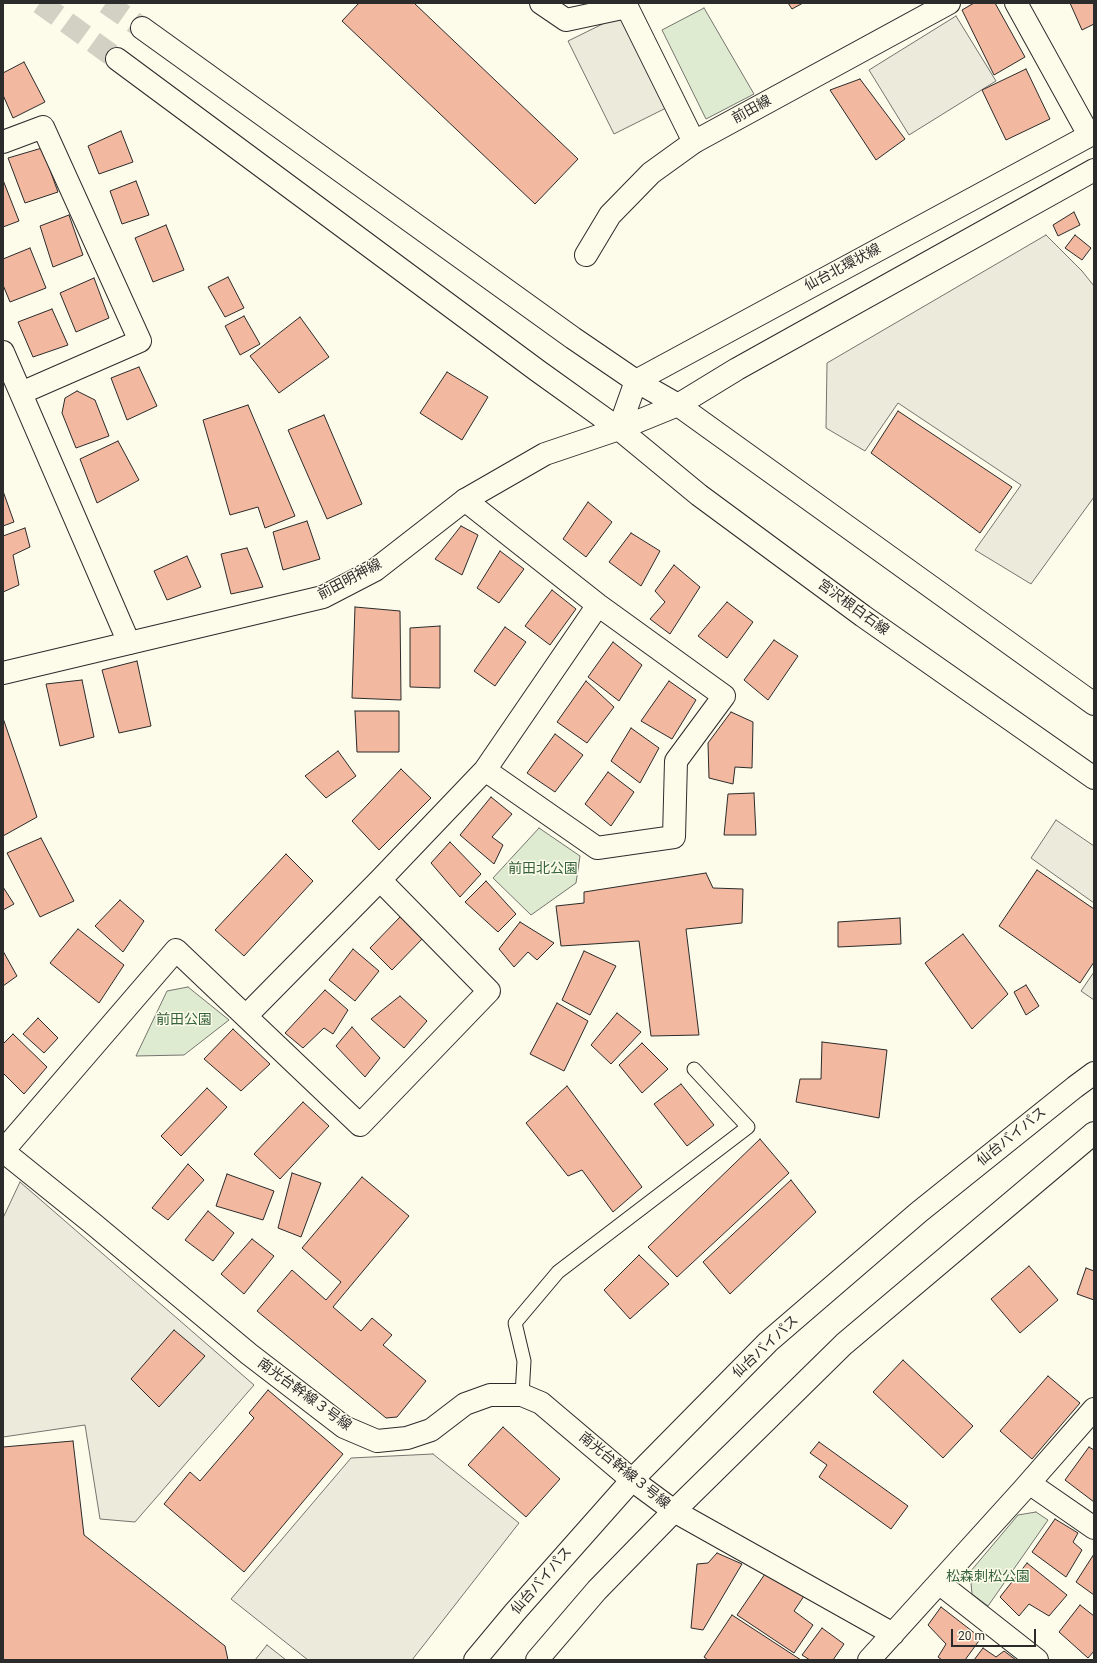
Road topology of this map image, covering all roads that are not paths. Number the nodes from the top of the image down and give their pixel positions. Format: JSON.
{"nodes":[{"id":1,"x":541,"y":3,"type":"edge"},
{"id":2,"x":949,"y":3,"type":"edge"},
{"id":3,"x":1016,"y":3,"type":"edge"},
{"id":4,"x":142,"y":28,"type":"tunnel mouth"},
{"id":5,"x":117,"y":59,"type":"tunnel mouth"},
{"id":6,"x":1092,"y":134,"type":"edge"},
{"id":7,"x":3,"y":142,"type":"edge"},
{"id":8,"x":694,"y":142,"type":"junction"},
{"id":9,"x":1094,"y":170,"type":"edge"},
{"id":10,"x":586,"y":255,"type":"dead end"},
{"id":11,"x":3,"y":352,"type":"edge"},
{"id":12,"x":636,"y":381,"type":"junction"},
{"id":13,"x":21,"y":392,"type":"junction"},
{"id":14,"x":678,"y":405,"type":"junction"},
{"id":15,"x":620,"y":428,"type":"junction"},
{"id":16,"x":465,"y":500,"type":"junction"},
{"id":17,"x":598,"y":605,"type":"junction"},
{"id":18,"x":129,"y":643,"type":"junction"},
{"id":19,"x":3,"y":673,"type":"edge"},
{"id":20,"x":1094,"y":704,"type":"edge"},
{"id":21,"x":485,"y":770,"type":"junction"},
{"id":22,"x":1094,"y":778,"type":"edge"},
{"id":23,"x":380,"y":880,"type":"junction"},
{"id":24,"x":246,"y":1016,"type":"junction"},
{"id":25,"x":694,"y":1069,"type":"dead end"},
{"id":26,"x":1094,"y":1073,"type":"edge"},
{"id":27,"x":1094,"y":1133,"type":"edge"},
{"id":28,"x":3,"y":1151,"type":"edge"},
{"id":29,"x":522,"y":1395,"type":"junction"},
{"id":30,"x":1094,"y":1409,"type":"edge"},
{"id":31,"x":632,"y":1480,"type":"junction"},
{"id":32,"x":1029,"y":1483,"type":"junction"},
{"id":33,"x":674,"y":1511,"type":"junction"},
{"id":34,"x":1094,"y":1528,"type":"edge"},
{"id":35,"x":939,"y":1583,"type":"junction"},
{"id":36,"x":893,"y":1634,"type":"junction"},
{"id":37,"x":475,"y":1660,"type":"edge"},
{"id":38,"x":537,"y":1660,"type":"edge"},
{"id":39,"x":869,"y":1660,"type":"edge"},
{"id":40,"x":1037,"y":1660,"type":"edge"}],
"edges":[{"from":1,"to":8,"type":"main road"},
{"from":2,"to":8,"type":"main road","name":"前田線"},
{"from":3,"to":6,"type":"main road"},
{"from":4,"to":12,"type":"main road"},
{"from":5,"to":15,"type":"main road","name":"宮沢根白石線"},
{"from":6,"to":12,"type":"main road","name":"仙台北環状線"},
{"from":7,"to":13,"type":"main road"},
{"from":8,"to":10,"type":"main road","name":"前田線"},
{"from":9,"to":14,"type":"main road"},
{"from":11,"to":13,"type":"main road"},
{"from":12,"to":14,"type":"main road"},
{"from":12,"to":15,"type":"main road"},
{"from":13,"to":18,"type":"main road"},
{"from":14,"to":15,"type":"main road","name":"前田明神線"},
{"from":14,"to":20,"type":"main road"},
{"from":15,"to":16,"type":"main road","name":"前田明神線"},
{"from":15,"to":22,"type":"main road","name":"宮沢根白石線"},
{"from":16,"to":17,"type":"main road"},
{"from":16,"to":18,"type":"main road","name":"前田明神線"},
{"from":17,"to":21,"type":"main road"},
{"from":17,"to":21,"type":"main road"},
{"from":18,"to":19,"type":"main road","name":"前田明神線"},
{"from":21,"to":23,"type":"main road"},
{"from":23,"to":24,"type":"main road"},
{"from":23,"to":24,"type":"main road"},
{"from":24,"to":28,"type":"main road"},
{"from":25,"to":29,"type":"lane"},
{"from":26,"to":31,"type":"main road","name":"仙台バイパス"},
{"from":27,"to":33,"type":"main road"},
{"from":28,"to":29,"type":"main road","name":"南光台幹線３号線"},
{"from":29,"to":31,"type":"main road","name":"南光台幹線３号線"},
{"from":30,"to":32,"type":"main road"},
{"from":31,"to":33,"type":"main road","name":"南光台幹線３号線"},
{"from":31,"to":37,"type":"main road","name":"仙台バイパス"},
{"from":32,"to":34,"type":"main road"},
{"from":32,"to":35,"type":"main road"},
{"from":33,"to":36,"type":"main road","name":"南光台幹線３号線"},
{"from":33,"to":38,"type":"main road"},
{"from":35,"to":36,"type":"main road"},
{"from":35,"to":40,"type":"main road"},
{"from":36,"to":39,"type":"main road"}]}
